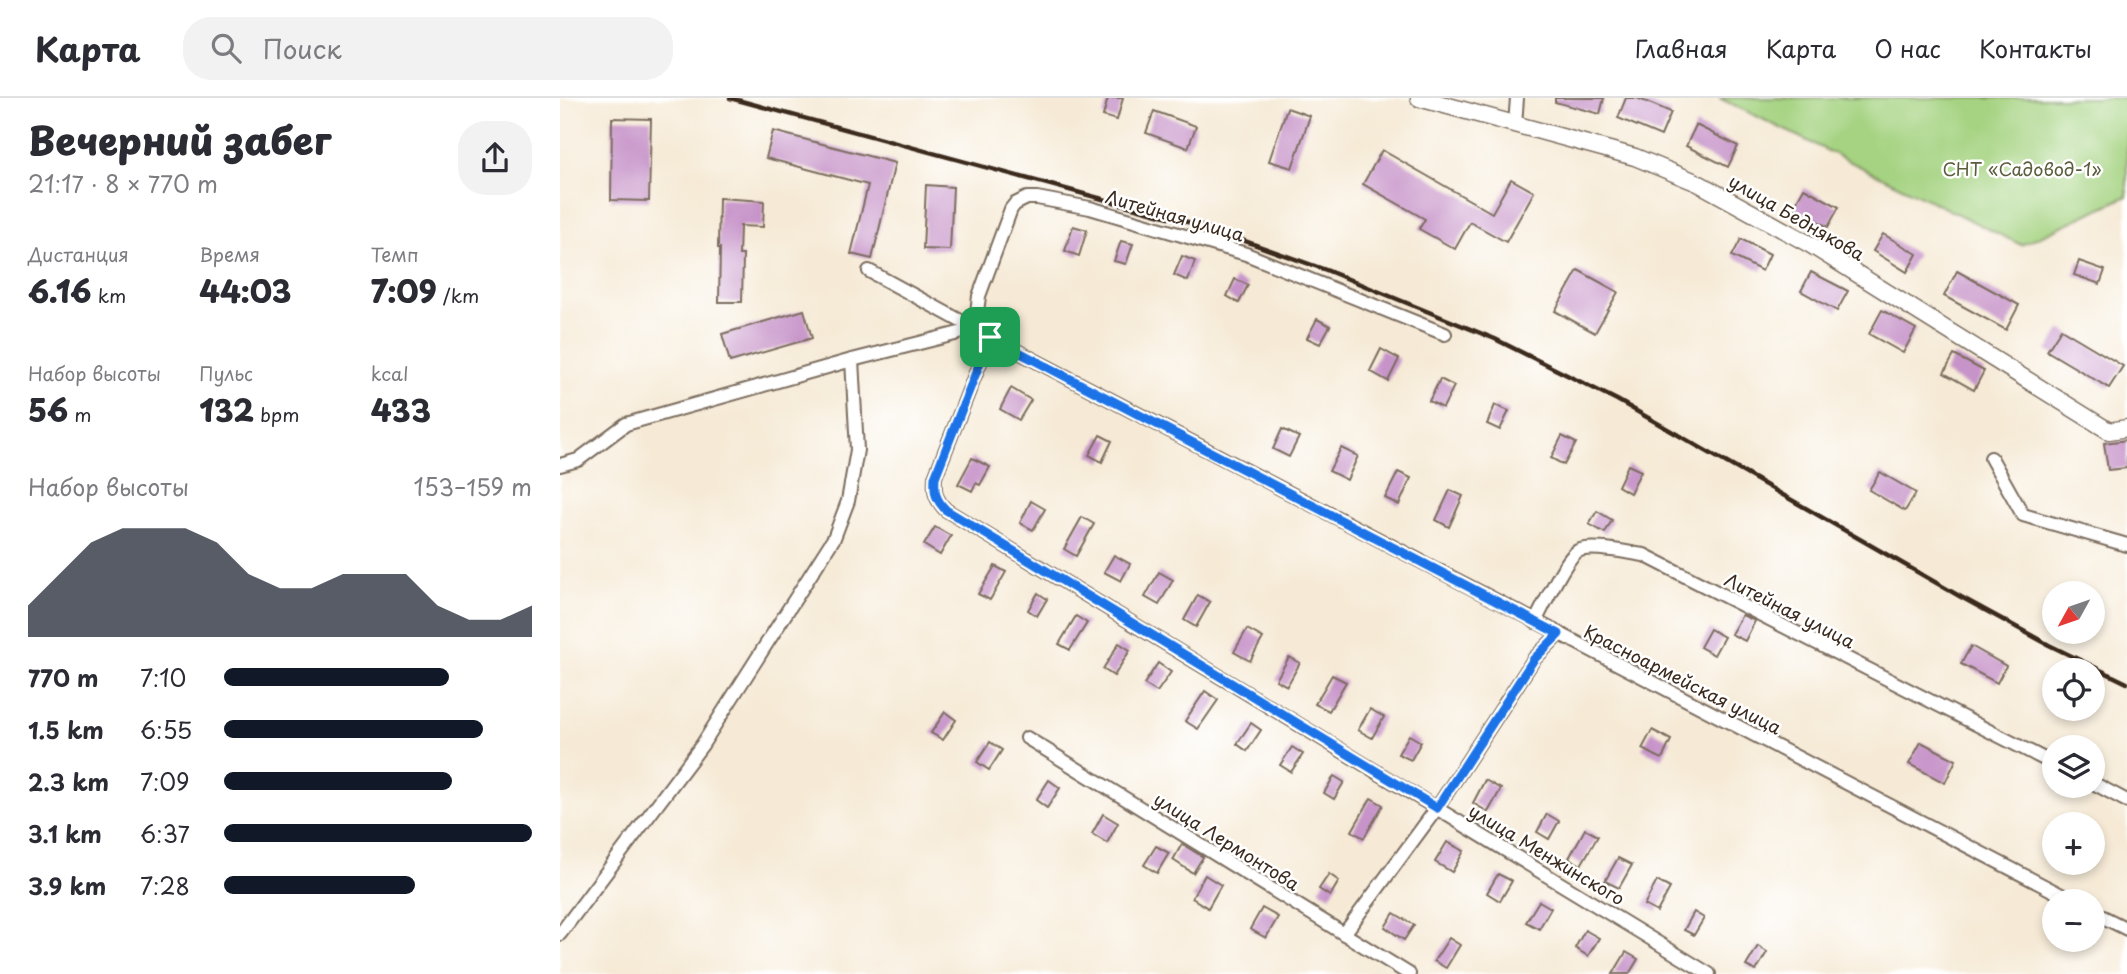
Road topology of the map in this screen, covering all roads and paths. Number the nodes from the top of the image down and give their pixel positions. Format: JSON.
{"nodes":[{"id":1,"x":1419,"y":98,"type":"edge"},
{"id":2,"x":1517,"y":98,"type":"edge"},
{"id":3,"x":1516,"y":125,"type":"junction"},
{"id":4,"x":869,"y":271,"type":"dead end"},
{"id":5,"x":975,"y":329,"type":"junction"},
{"id":6,"x":1445,"y":334,"type":"dead end"},
{"id":7,"x":990,"y":337,"type":"junction"},
{"id":8,"x":852,"y":360,"type":"junction"},
{"id":9,"x":2127,"y":428,"type":"edge"},
{"id":10,"x":1991,"y":458,"type":"dead end"},
{"id":11,"x":560,"y":465,"type":"edge"},
{"id":12,"x":2127,"y":545,"type":"edge"},
{"id":13,"x":1535,"y":622,"type":"junction"},
{"id":14,"x":1559,"y":634,"type":"junction"},
{"id":15,"x":1027,"y":738,"type":"dead end"},
{"id":16,"x":2042,"y":758,"type":"edge"},
{"id":17,"x":2105,"y":789,"type":"edge"},
{"id":18,"x":2127,"y":801,"type":"edge"},
{"id":19,"x":1437,"y":808,"type":"junction"},
{"id":20,"x":2050,"y":889,"type":"edge"},
{"id":21,"x":2105,"y":918,"type":"edge"},
{"id":22,"x":2127,"y":929,"type":"edge"},
{"id":23,"x":560,"y":934,"type":"edge"},
{"id":24,"x":1344,"y":934,"type":"junction"},
{"id":25,"x":1409,"y":974,"type":"edge"},
{"id":26,"x":1709,"y":974,"type":"edge"}],
"edges":[{"from":1,"to":3,"type":"street","name":"улица Беднякова"},
{"from":2,"to":3,"type":"street"},
{"from":3,"to":9,"type":"street","name":"улица Беднякова"},
{"from":4,"to":5,"type":"street","name":"Красноармейская улица"},
{"from":5,"to":6,"type":"street","name":"Литейная улица"},
{"from":5,"to":7,"type":"street","name":"Красноармейская улица"},
{"from":5,"to":8,"type":"street"},
{"from":7,"to":13,"type":"street","name":"Красноармейская улица"},
{"from":7,"to":19,"type":"street","name":"улица Менжинского"},
{"from":8,"to":11,"type":"street"},
{"from":8,"to":23,"type":"street"},
{"from":10,"to":12,"type":"street"},
{"from":13,"to":14,"type":"street","name":"Красноармейская улица"},
{"from":13,"to":16,"type":"street","name":"Литейная улица"},
{"from":14,"to":19,"type":"street"},
{"from":14,"to":20,"type":"street","name":"Красноармейская улица"},
{"from":15,"to":24,"type":"street","name":"улица Лермонтова"},
{"from":17,"to":18,"type":"street"},
{"from":19,"to":24,"type":"street"},
{"from":19,"to":26,"type":"street","name":"улица Менжинского"},
{"from":21,"to":22,"type":"street"},
{"from":24,"to":25,"type":"street","name":"улица Лермонтова"}]}
